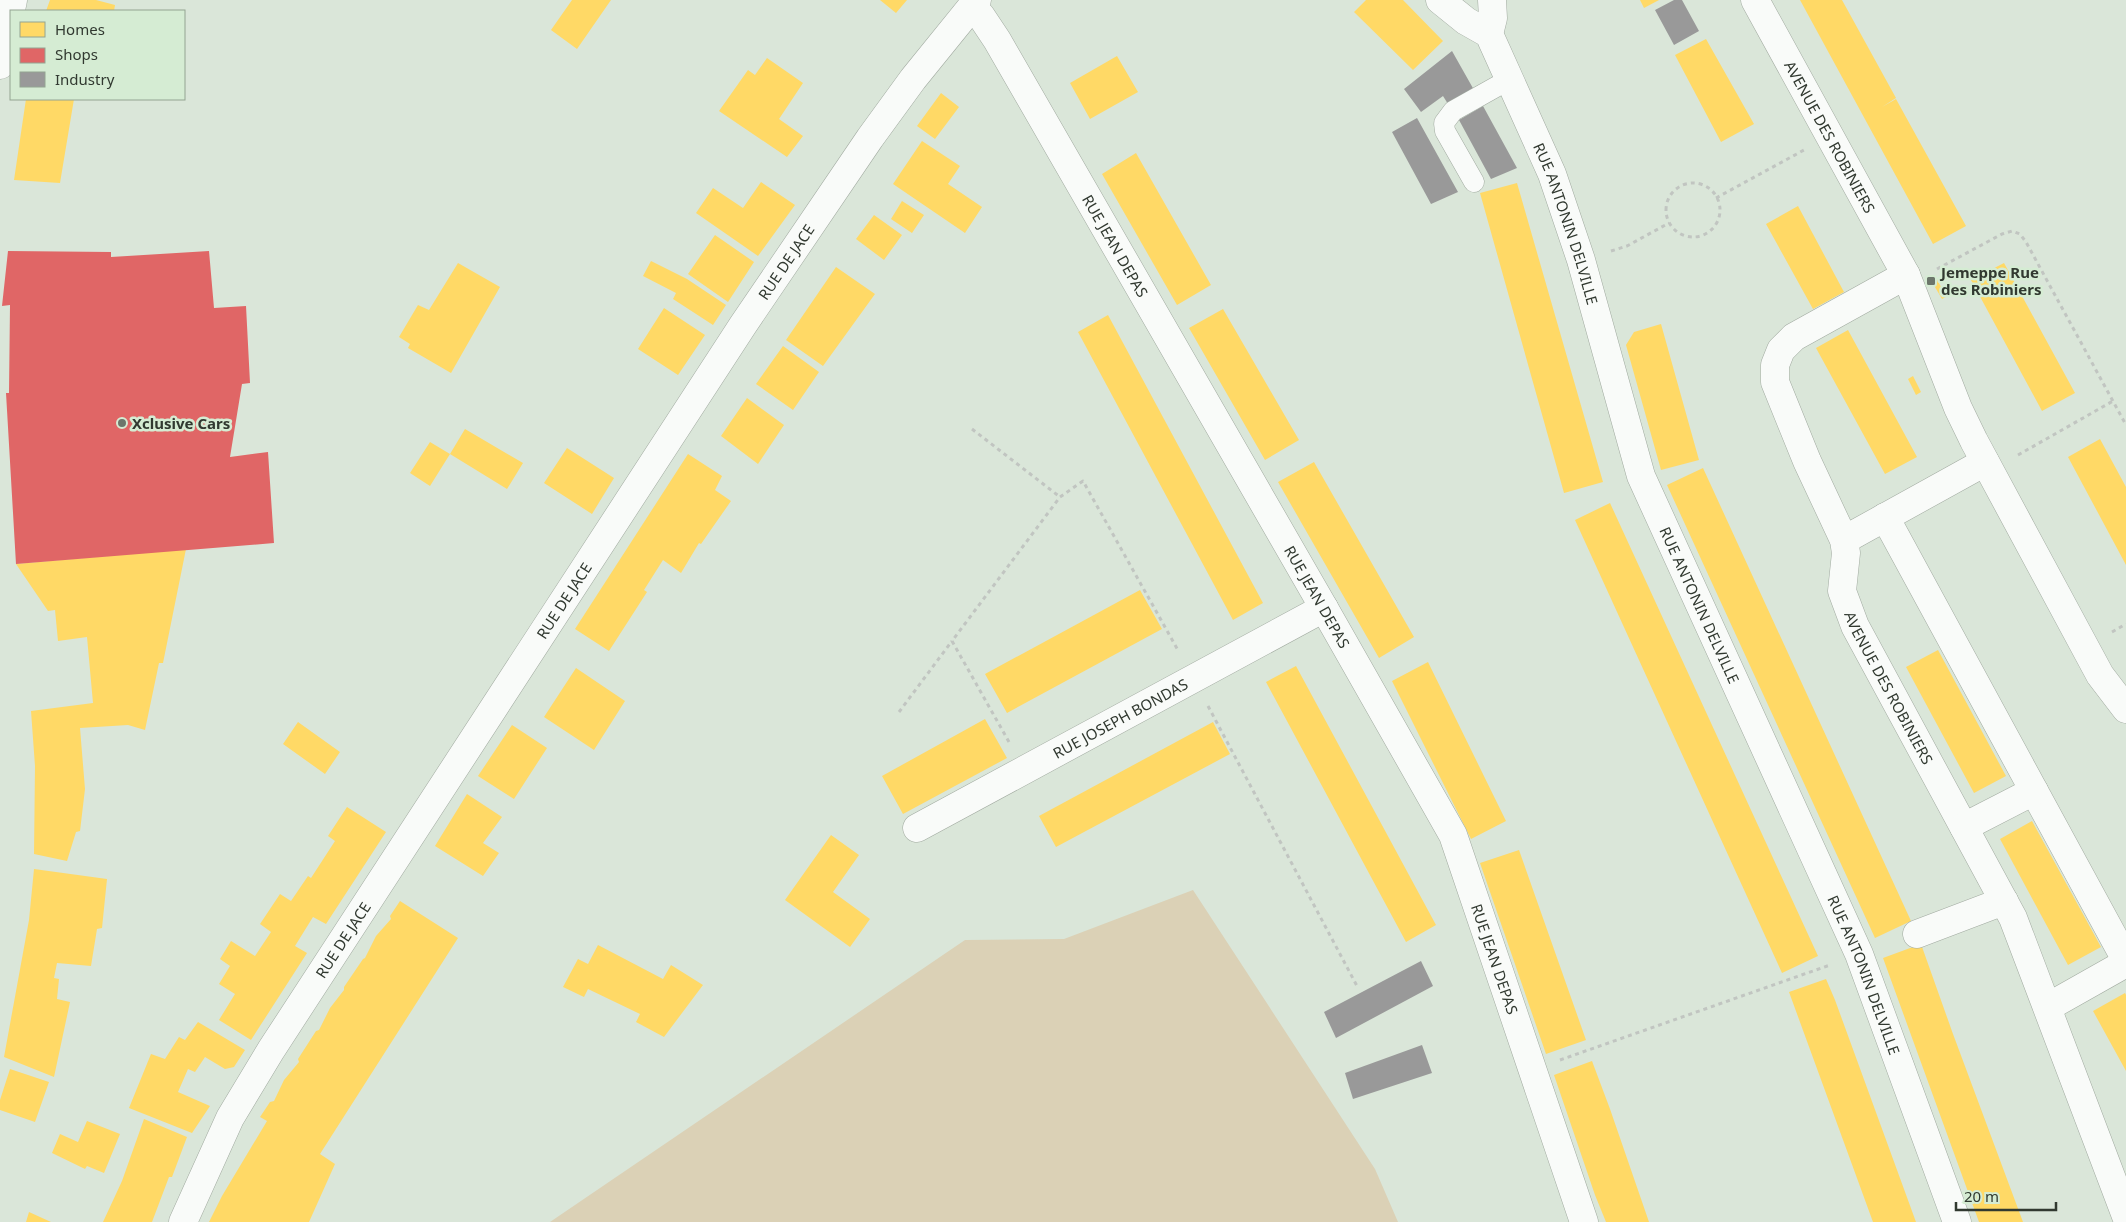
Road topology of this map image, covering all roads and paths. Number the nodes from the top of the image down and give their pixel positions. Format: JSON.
{"nodes":[{"id":1,"x":1440,"y":0,"type":"edge"},
{"id":2,"x":1492,"y":0,"type":"edge"},
{"id":3,"x":1756,"y":0,"type":"edge"},
{"id":4,"x":974,"y":4,"type":"edge"},
{"id":5,"x":10,"y":15,"type":"edge"},
{"id":6,"x":1489,"y":34,"type":"junction"},
{"id":7,"x":0,"y":65,"type":"edge"},
{"id":8,"x":1510,"y":79,"type":"junction"},
{"id":9,"x":1830,"y":136,"type":"junction"},
{"id":10,"x":1474,"y":182,"type":"dead end"},
{"id":11,"x":1716,"y":198,"type":"junction"},
{"id":12,"x":1669,"y":222,"type":"junction"},
{"id":13,"x":1627,"y":246,"type":"dead end"},
{"id":14,"x":1908,"y":279,"type":"junction"},
{"id":15,"x":2112,"y":401,"type":"junction"},
{"id":16,"x":2126,"y":425,"type":"edge"},
{"id":17,"x":972,"y":429,"type":"dead end"},
{"id":18,"x":1987,"y":467,"type":"junction"},
{"id":19,"x":1060,"y":497,"type":"dead end"},
{"id":20,"x":1885,"y":517,"type":"junction"},
{"id":21,"x":1844,"y":540,"type":"junction"},
{"id":22,"x":1324,"y":608,"type":"junction"},
{"id":23,"x":952,"y":641,"type":"dead end"},
{"id":24,"x":2126,"y":710,"type":"edge"},
{"id":25,"x":899,"y":712,"type":"dead end"},
{"id":26,"x":2034,"y":791,"type":"junction"},
{"id":27,"x":1964,"y":827,"type":"junction"},
{"id":28,"x":917,"y":828,"type":"dead end"},
{"id":29,"x":2004,"y":901,"type":"junction"},
{"id":30,"x":1917,"y":934,"type":"dead end"},
{"id":31,"x":1859,"y":954,"type":"junction"},
{"id":32,"x":2126,"y":962,"type":"edge"},
{"id":33,"x":2048,"y":1007,"type":"junction"},
{"id":34,"x":1534,"y":1070,"type":"junction"},
{"id":35,"x":2121,"y":1188,"type":"edge"},
{"id":36,"x":2126,"y":1216,"type":"edge"},
{"id":37,"x":183,"y":1222,"type":"edge"},
{"id":38,"x":1584,"y":1222,"type":"edge"},
{"id":39,"x":1957,"y":1222,"type":"edge"}],
"edges":[{"from":1,"to":6,"type":"street"},
{"from":2,"to":6,"type":"street"},
{"from":3,"to":9,"type":"street","name":"AVENUE DES ROBINIERS"},
{"from":4,"to":22,"type":"street","name":"RUE JEAN DEPAS"},
{"from":4,"to":37,"type":"street","name":"RUE DE JACE"},
{"from":5,"to":7,"type":"street"},
{"from":6,"to":8,"type":"street","name":"RUE ANTONIN DELVILLE"},
{"from":8,"to":10,"type":"lane"},
{"from":8,"to":31,"type":"street","name":"RUE ANTONIN DELVILLE"},
{"from":9,"to":11,"type":"path"},
{"from":9,"to":14,"type":"street","name":"AVENUE DES ROBINIERS"},
{"from":11,"to":12,"type":"path"},
{"from":11,"to":12,"type":"path"},
{"from":12,"to":13,"type":"path"},
{"from":14,"to":15,"type":"path"},
{"from":14,"to":18,"type":"street","name":"AVENUE DES ROBINIERS"},
{"from":14,"to":21,"type":"street","name":"AVENUE DES ROBINIERS"},
{"from":15,"to":16,"type":"path"},
{"from":15,"to":18,"type":"path"},
{"from":17,"to":19,"type":"path"},
{"from":18,"to":20,"type":"street"},
{"from":18,"to":24,"type":"street","name":"AVENUE DES ROBINIERS"},
{"from":20,"to":21,"type":"street"},
{"from":20,"to":26,"type":"street"},
{"from":21,"to":27,"type":"street","name":"AVENUE DES ROBINIERS"},
{"from":22,"to":28,"type":"street","name":"RUE JOSEPH BONDAS"},
{"from":22,"to":34,"type":"street","name":"RUE JEAN DEPAS"},
{"from":23,"to":25,"type":"path"},
{"from":26,"to":27,"type":"street"},
{"from":26,"to":32,"type":"street"},
{"from":27,"to":29,"type":"street","name":"AVENUE DES ROBINIERS"},
{"from":29,"to":30,"type":"street"},
{"from":29,"to":33,"type":"street","name":"AVENUE DES ROBINIERS"},
{"from":31,"to":34,"type":"path"},
{"from":31,"to":39,"type":"street","name":"RUE ANTONIN DELVILLE"},
{"from":32,"to":33,"type":"street"},
{"from":33,"to":35,"type":"street","name":"AVENUE DES ROBINIERS"},
{"from":34,"to":38,"type":"street","name":"RUE JEAN DEPAS"},
{"from":35,"to":36,"type":"street","name":"AVENUE DES ROBINIERS"}]}
